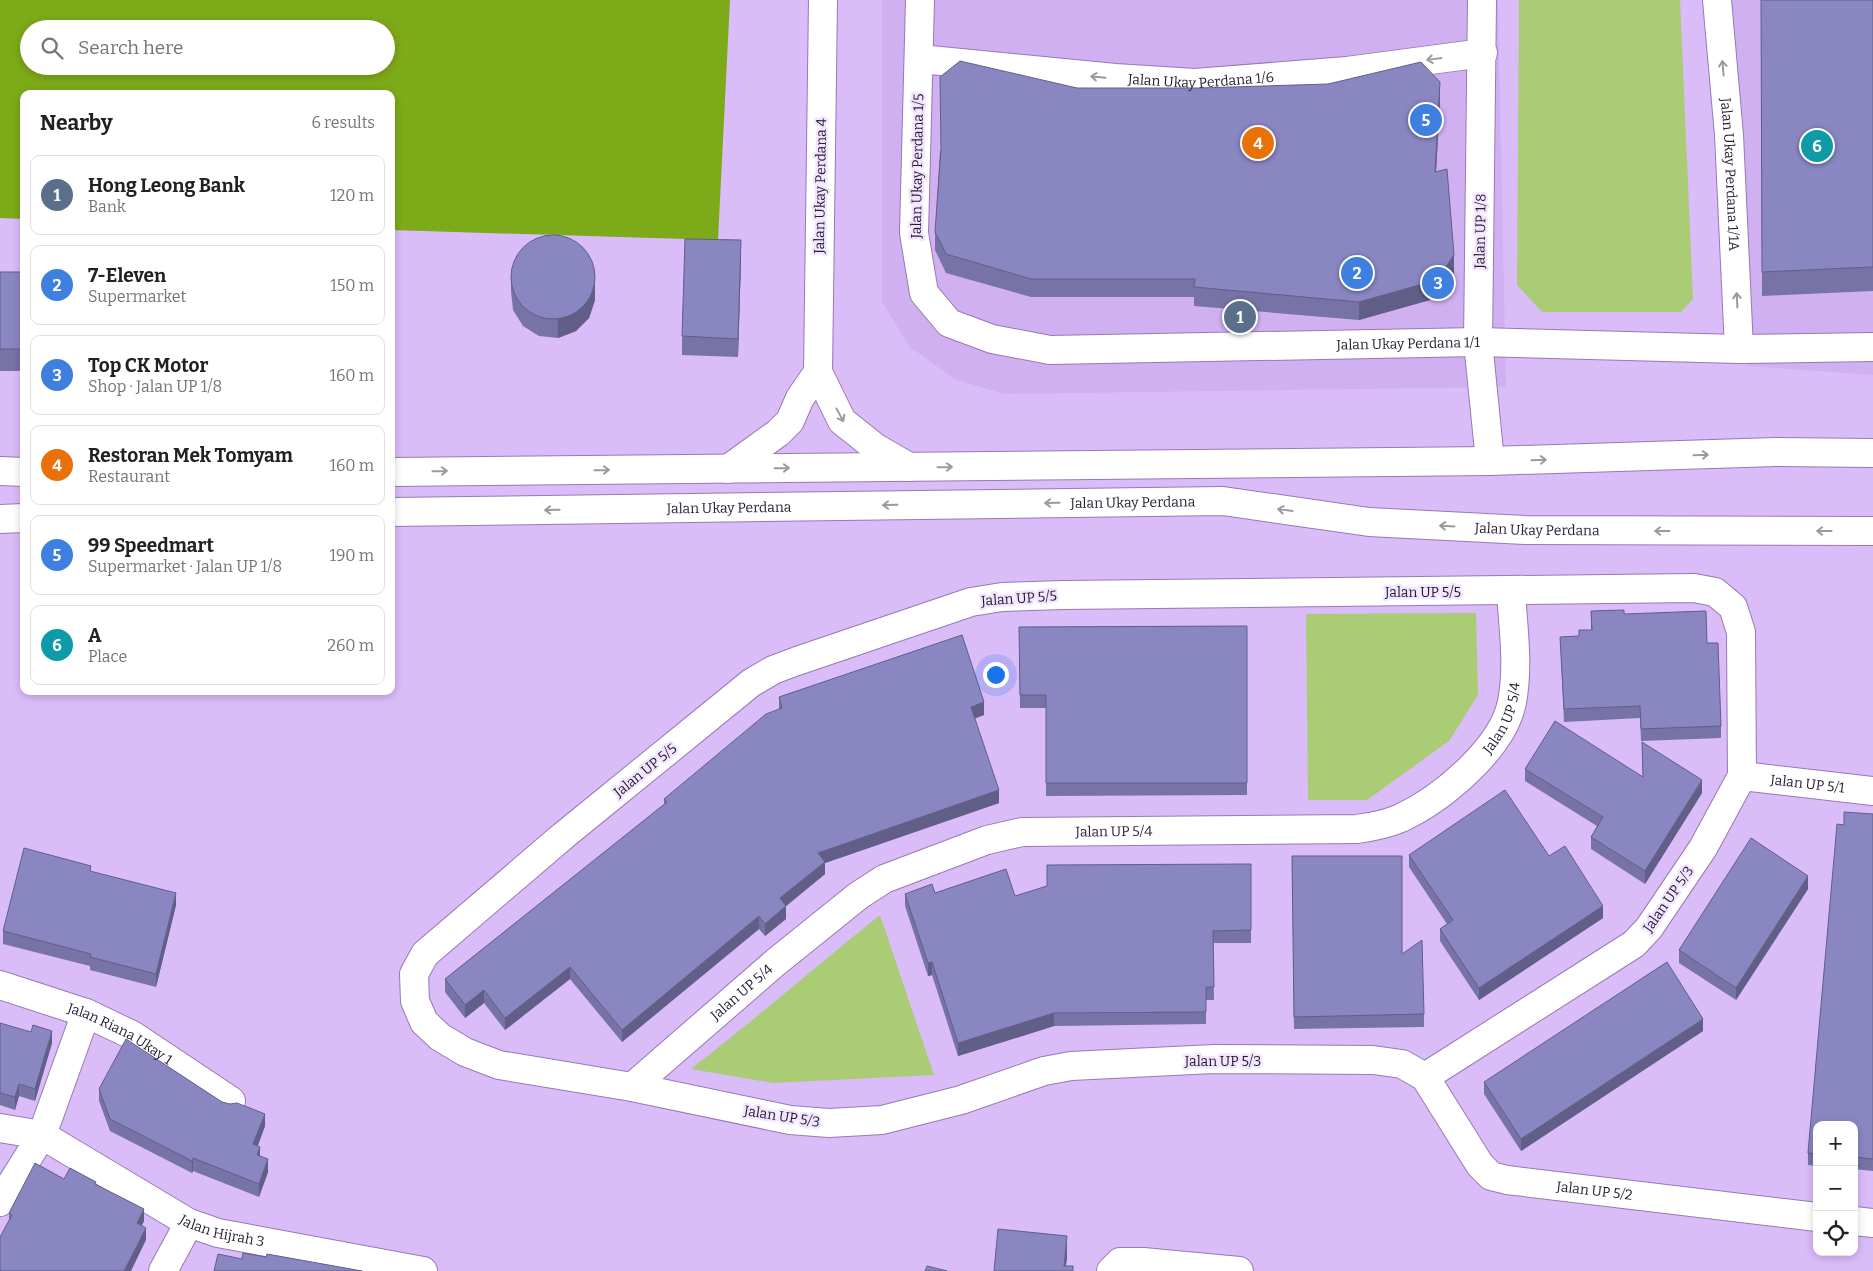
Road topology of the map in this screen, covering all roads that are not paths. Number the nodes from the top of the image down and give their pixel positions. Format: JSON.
{"nodes":[{"id":1,"x":823,"y":0,"type":"edge"},
{"id":2,"x":1482,"y":0,"type":"edge"},
{"id":3,"x":1717,"y":0,"type":"edge"},
{"id":4,"x":925,"y":1,"type":"edge"},
{"id":5,"x":1483,"y":53,"type":"junction"},
{"id":6,"x":920,"y":59,"type":"junction"},
{"id":7,"x":949,"y":323,"type":"joint"},
{"id":8,"x":1478,"y":342,"type":"junction"},
{"id":9,"x":1873,"y":347,"type":"edge"},
{"id":10,"x":1739,"y":349,"type":"junction"},
{"id":11,"x":818,"y":372,"type":"junction"},
{"id":12,"x":1873,"y":453,"type":"edge"},
{"id":13,"x":1490,"y":461,"type":"junction"},
{"id":14,"x":909,"y":467,"type":"junction"},
{"id":15,"x":728,"y":469,"type":"junction"},
{"id":16,"x":0,"y":471,"type":"edge"},
{"id":17,"x":20,"y":472,"type":"edge"},
{"id":18,"x":395,"y":472,"type":"edge"},
{"id":19,"x":395,"y":512,"type":"edge"},
{"id":20,"x":20,"y":518,"type":"edge"},
{"id":21,"x":0,"y":519,"type":"edge"},
{"id":22,"x":1873,"y":530,"type":"edge"},
{"id":23,"x":1511,"y":591,"type":"junction"},
{"id":24,"x":1715,"y":592,"type":"joint"},
{"id":25,"x":1742,"y":776,"type":"junction"},
{"id":26,"x":1873,"y":791,"type":"edge"},
{"id":27,"x":0,"y":985,"type":"edge"},
{"id":28,"x":415,"y":1001,"type":"joint"},
{"id":29,"x":86,"y":1013,"type":"junction"},
{"id":30,"x":1424,"y":1077,"type":"junction"},
{"id":31,"x":632,"y":1087,"type":"junction"},
{"id":32,"x":232,"y":1101,"type":"dead end"},
{"id":33,"x":0,"y":1128,"type":"edge"},
{"id":34,"x":42,"y":1135,"type":"junction"},
{"id":35,"x":0,"y":1202,"type":"edge"},
{"id":36,"x":1813,"y":1218,"type":"edge"},
{"id":37,"x":1858,"y":1222,"type":"edge"},
{"id":38,"x":189,"y":1223,"type":"junction"},
{"id":39,"x":1873,"y":1223,"type":"edge"},
{"id":40,"x":1116,"y":1266,"type":"edge"},
{"id":41,"x":163,"y":1271,"type":"edge"},
{"id":42,"x":423,"y":1271,"type":"edge"},
{"id":43,"x":1239,"y":1271,"type":"edge"}],
"edges":[{"from":1,"to":11,"type":"street","name":"Jalan Ukay Perdana 4"},
{"from":2,"to":5,"type":"street","name":"Jalan UP 1/8"},
{"from":10,"to":3,"type":"street","name":"Jalan Ukay Perdana 1/1A","one_way":true},
{"from":4,"to":6,"type":"street","name":"Jalan Ukay Perdana 1/5"},
{"from":5,"to":6,"type":"street","name":"Jalan Ukay Perdana 1/6","one_way":true},
{"from":5,"to":8,"type":"street","name":"Jalan UP 1/8"},
{"from":6,"to":7,"type":"street","name":"Jalan Ukay Perdana 1/5"},
{"from":7,"to":8,"type":"street","name":"Jalan Ukay Perdana 1/1"},
{"from":8,"to":10,"type":"street","name":"Jalan Ukay Perdana 1/1"},
{"from":8,"to":13,"type":"street","name":"Jalan UP 1/8"},
{"from":9,"to":10,"type":"street","name":"Jalan Ukay Perdana 1/1"},
{"from":11,"to":14,"type":"street","name":"Jalan Ukay Perdana 4","one_way":true},
{"from":11,"to":15,"type":"street"},
{"from":13,"to":12,"type":"street","one_way":true},
{"from":14,"to":13,"type":"street","one_way":true},
{"from":15,"to":14,"type":"street","one_way":true},
{"from":18,"to":15,"type":"street","one_way":true},
{"from":16,"to":17,"type":"street"},
{"from":22,"to":19,"type":"street","name":"Jalan Ukay Perdana","one_way":true},
{"from":20,"to":21,"type":"street"},
{"from":23,"to":24,"type":"street","name":"Jalan UP 5/5"},
{"from":23,"to":28,"type":"street","name":"Jalan UP 5/5"},
{"from":23,"to":31,"type":"street","name":"Jalan UP 5/4"},
{"from":24,"to":25,"type":"street","name":"Jalan UP 5/3"},
{"from":25,"to":26,"type":"street","name":"Jalan UP 5/1"},
{"from":25,"to":30,"type":"street","name":"Jalan UP 5/3"},
{"from":27,"to":29,"type":"street","name":"Jalan Riana Ukay 1"},
{"from":28,"to":31,"type":"street","name":"Jalan UP 5/3"},
{"from":29,"to":32,"type":"street","name":"Jalan Riana Ukay 1"},
{"from":29,"to":34,"type":"street"},
{"from":30,"to":31,"type":"street","name":"Jalan UP 5/3"},
{"from":30,"to":36,"type":"street","name":"Jalan UP 5/2"},
{"from":33,"to":34,"type":"street"},
{"from":34,"to":35,"type":"street"},
{"from":34,"to":38,"type":"street","name":"Jalan Hijrah 3"},
{"from":37,"to":39,"type":"street"},
{"from":38,"to":41,"type":"street"},
{"from":38,"to":42,"type":"street","name":"Jalan Hijrah 3"},
{"from":40,"to":43,"type":"street"}]}
